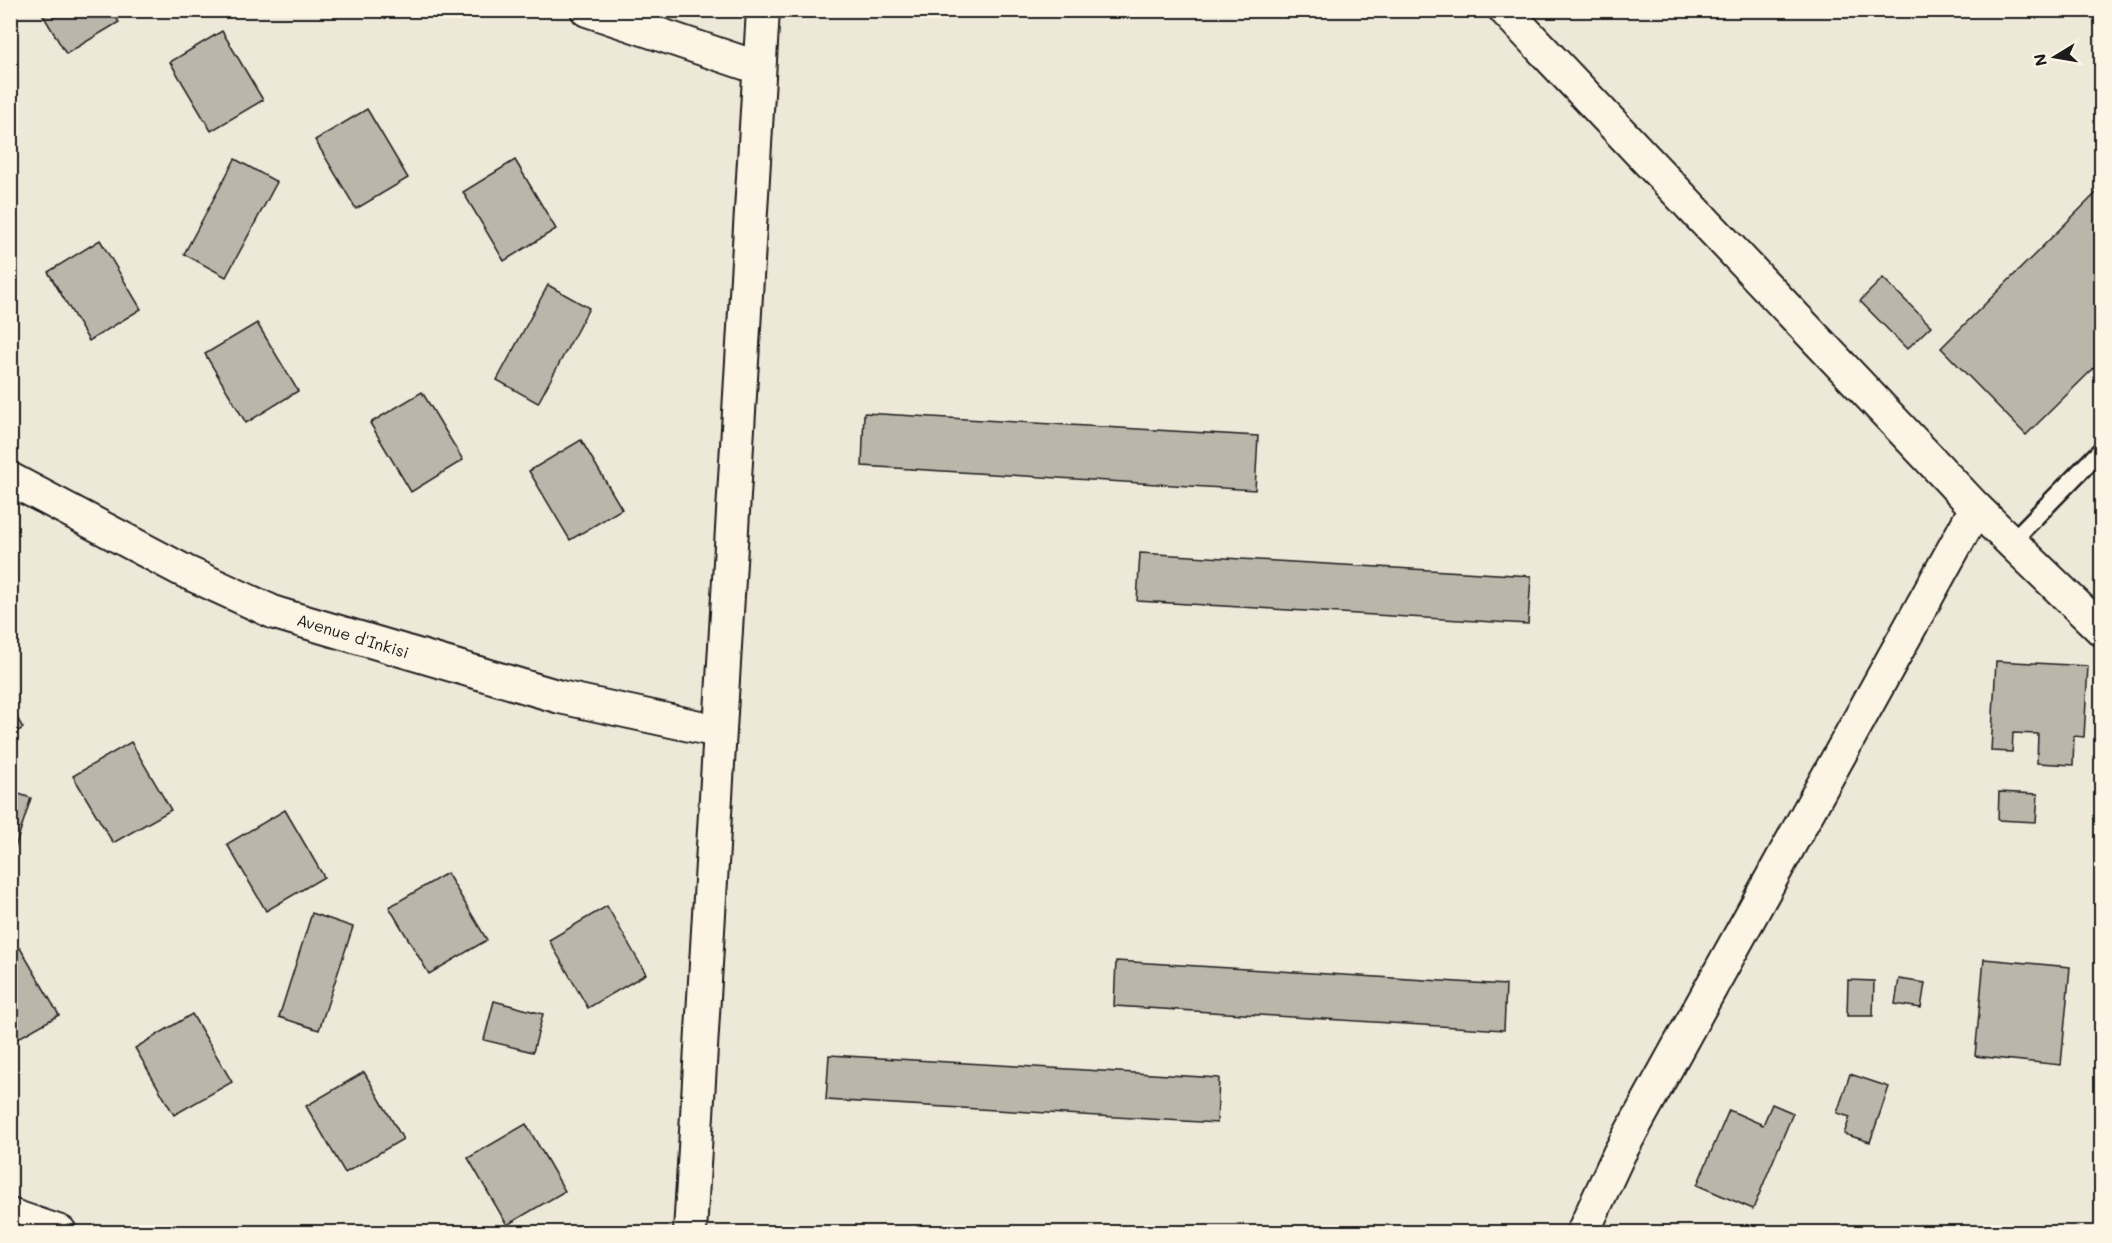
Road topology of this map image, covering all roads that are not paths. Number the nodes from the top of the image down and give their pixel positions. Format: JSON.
{"nodes":[{"id":1,"x":587,"y":10,"type":"edge"},
{"id":2,"x":763,"y":10,"type":"edge"},
{"id":3,"x":1505,"y":10,"type":"edge"},
{"id":4,"x":759,"y":68,"type":"junction"},
{"id":5,"x":2102,"y":449,"type":"edge"},
{"id":6,"x":10,"y":479,"type":"edge"},
{"id":7,"x":1976,"y":508,"type":"junction"},
{"id":8,"x":2011,"y":542,"type":"junction"},
{"id":9,"x":2102,"y":630,"type":"edge"},
{"id":10,"x":718,"y":731,"type":"junction"},
{"id":11,"x":10,"y":1215,"type":"edge"},
{"id":12,"x":60,"y":1233,"type":"edge"},
{"id":13,"x":690,"y":1233,"type":"edge"},
{"id":14,"x":1583,"y":1233,"type":"edge"}],
"edges":[{"from":1,"to":4,"type":"street"},
{"from":2,"to":4,"type":"street"},
{"from":3,"to":7,"type":"street"},
{"from":4,"to":10,"type":"street"},
{"from":5,"to":8,"type":"lane"},
{"from":6,"to":10,"type":"street","name":"Avenue d'Inkisi"},
{"from":7,"to":8,"type":"street"},
{"from":7,"to":14,"type":"street"},
{"from":8,"to":9,"type":"street"},
{"from":10,"to":13,"type":"street"},
{"from":11,"to":12,"type":"street"}]}
